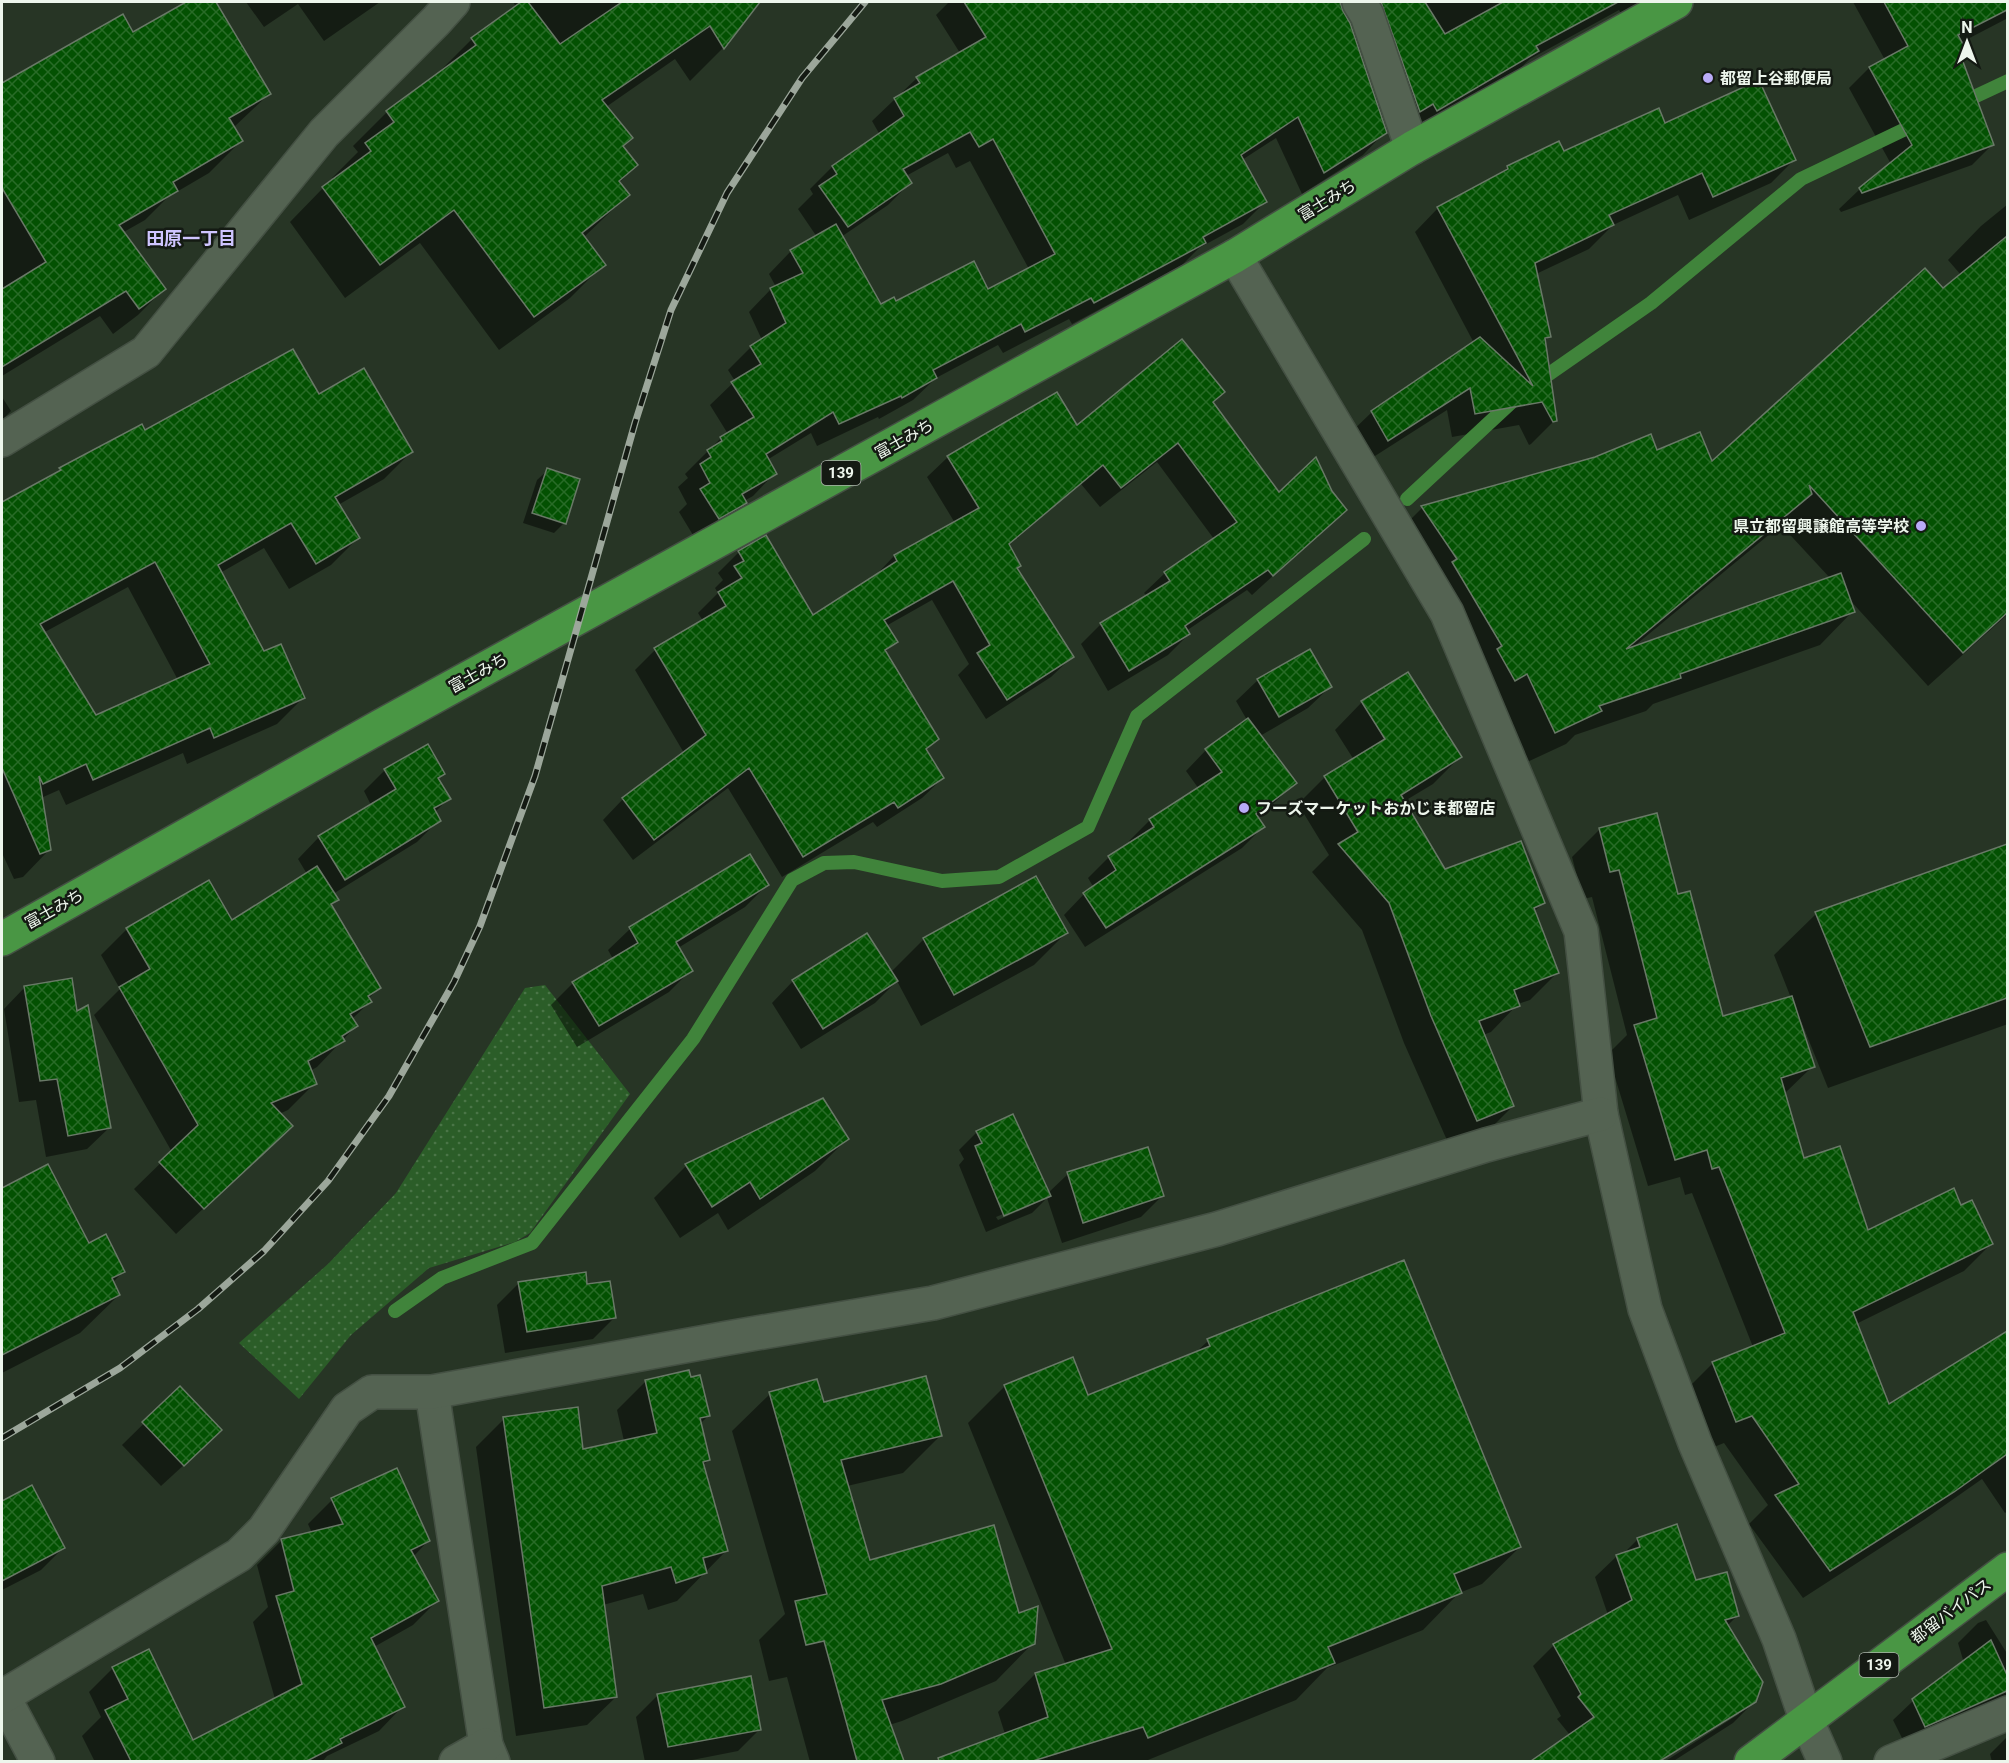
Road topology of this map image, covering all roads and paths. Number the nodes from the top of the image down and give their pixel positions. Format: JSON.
{"nodes":[{"id":1,"x":453,"y":2,"type":"edge"},
{"id":2,"x":1359,"y":2,"type":"edge"},
{"id":3,"x":1676,"y":2,"type":"edge"},
{"id":4,"x":1412,"y":148,"type":"junction"},
{"id":5,"x":1235,"y":256,"type":"junction"},
{"id":6,"x":2,"y":440,"type":"edge"},
{"id":7,"x":2,"y":939,"type":"edge"},
{"id":8,"x":1600,"y":1114,"type":"junction"},
{"id":9,"x":432,"y":1392,"type":"junction"},
{"id":10,"x":2007,"y":1569,"type":"edge"},
{"id":11,"x":2,"y":1696,"type":"edge"},
{"id":12,"x":2007,"y":1713,"type":"edge"},
{"id":13,"x":1806,"y":1719,"type":"junction"},
{"id":14,"x":489,"y":1753,"type":"edge"},
{"id":15,"x":38,"y":1761,"type":"edge"},
{"id":16,"x":456,"y":1761,"type":"edge"},
{"id":17,"x":1751,"y":1761,"type":"edge"},
{"id":18,"x":1825,"y":1761,"type":"edge"},
{"id":19,"x":1891,"y":1761,"type":"edge"}],
"edges":[{"from":1,"to":6,"type":"street"},
{"from":2,"to":4,"type":"street"},
{"from":3,"to":4,"type":"highway","name":"富士みち","number":"139"},
{"from":4,"to":5,"type":"highway","name":"富士みち","number":"139"},
{"from":5,"to":7,"type":"highway","name":"富士みち","number":"139"},
{"from":5,"to":8,"type":"street"},
{"from":8,"to":9,"type":"street"},
{"from":8,"to":13,"type":"street"},
{"from":9,"to":11,"type":"street"},
{"from":9,"to":14,"type":"street"},
{"from":10,"to":13,"type":"highway","name":"都留バイパス","number":"139"},
{"from":11,"to":15,"type":"street"},
{"from":12,"to":19,"type":"street"},
{"from":13,"to":17,"type":"highway","name":"都留バイパス","number":"139"},
{"from":13,"to":18,"type":"street"},
{"from":14,"to":16,"type":"street"}]}
